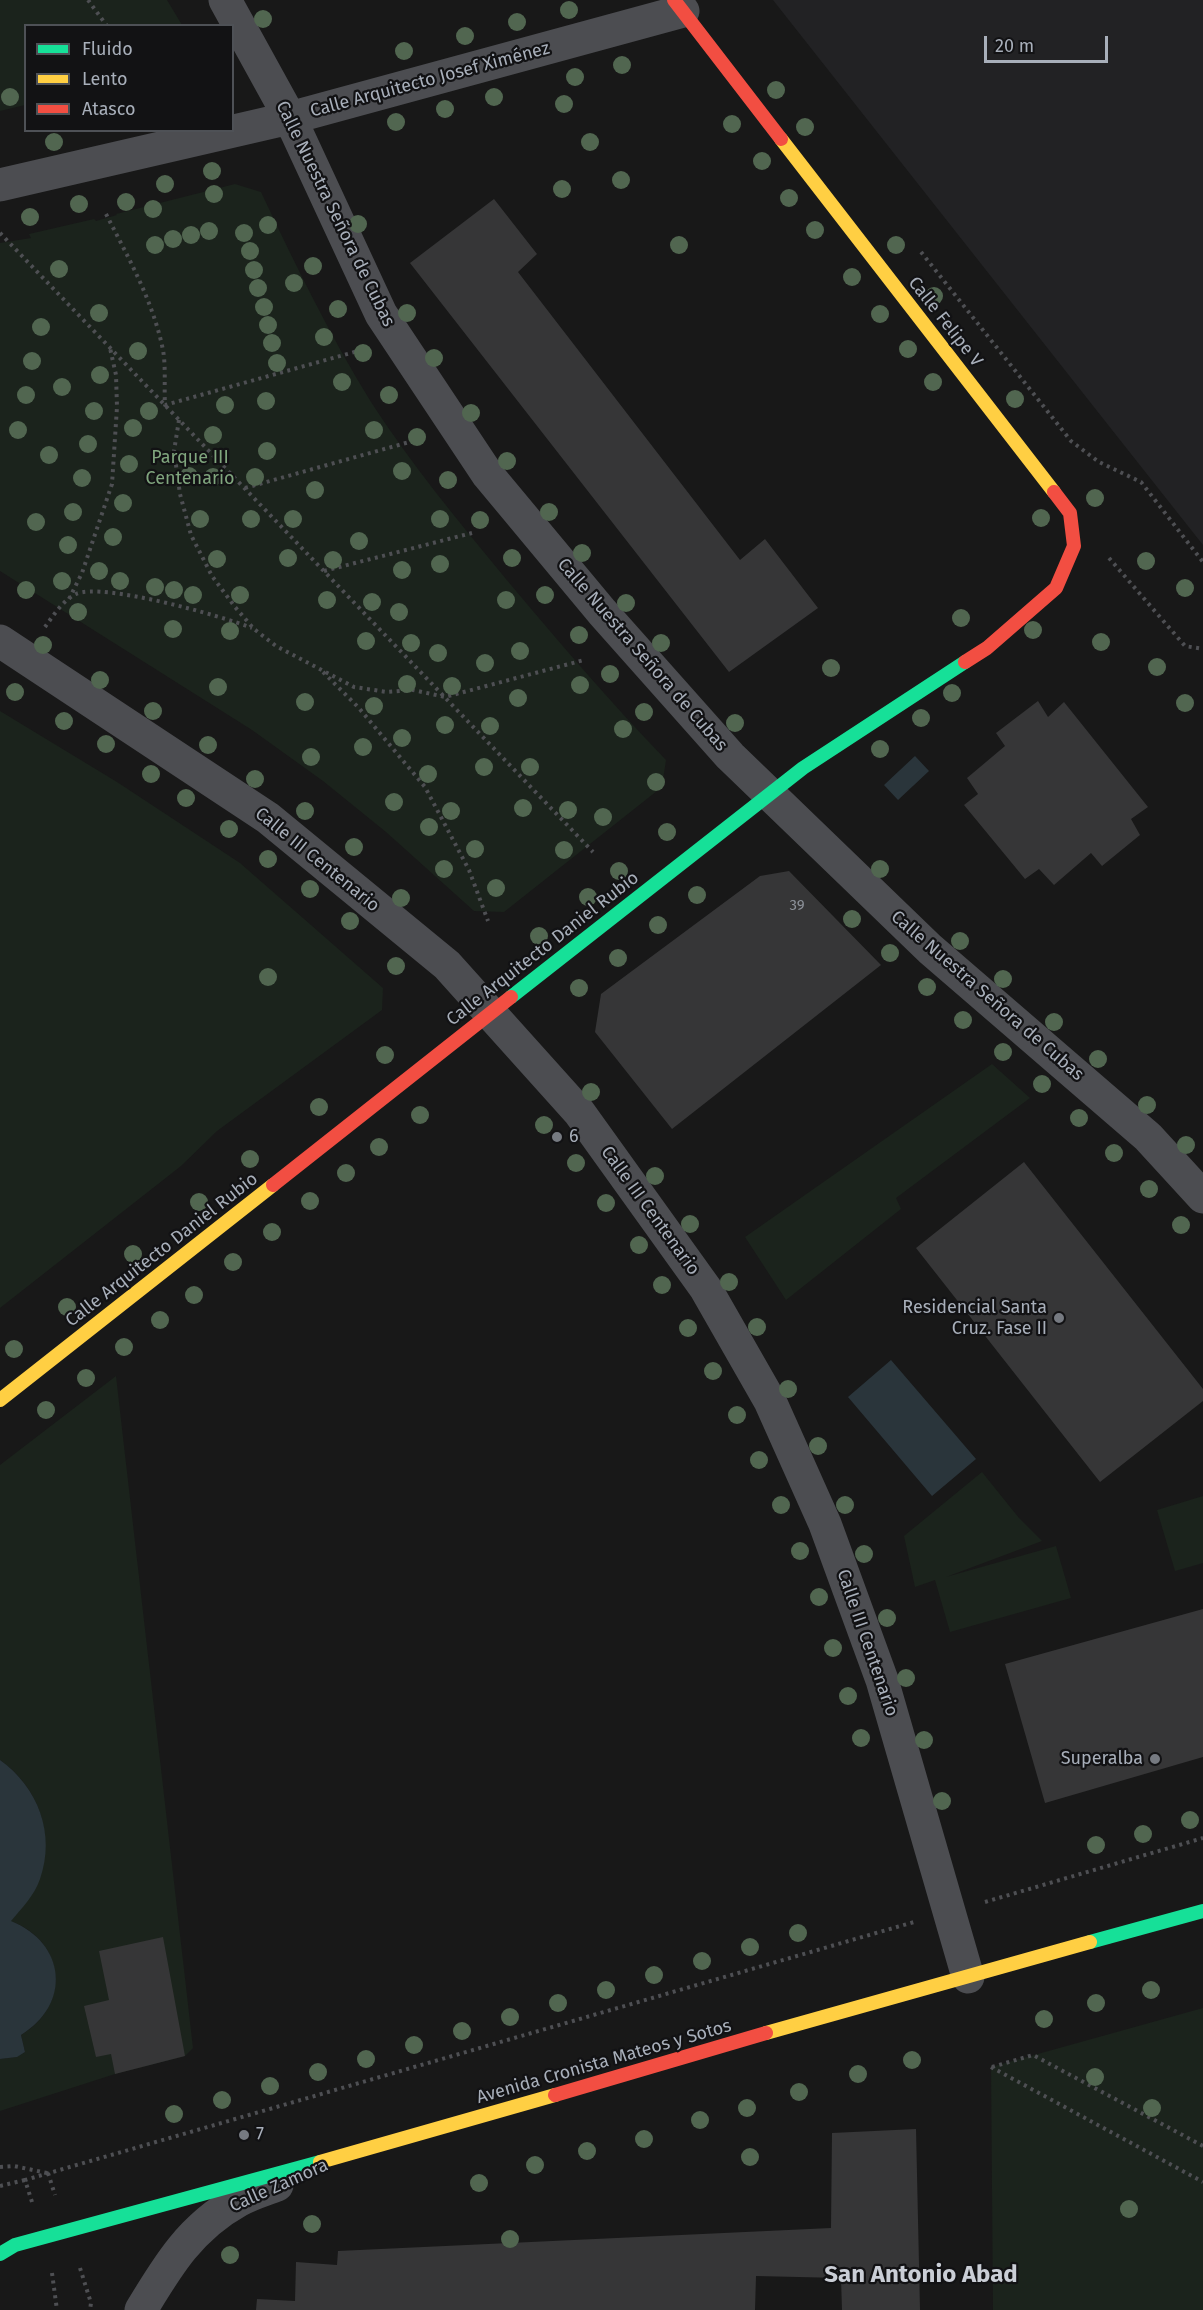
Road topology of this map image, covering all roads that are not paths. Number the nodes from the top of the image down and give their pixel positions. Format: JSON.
{"nodes":[{"id":1,"x":225,"y":0,"type":"edge"},
{"id":2,"x":679,"y":6,"type":"edge"},
{"id":3,"x":290,"y":118,"type":"junction"},
{"id":4,"x":234,"y":131,"type":"edge"},
{"id":5,"x":230,"y":132,"type":"edge"},
{"id":6,"x":0,"y":186,"type":"edge"},
{"id":7,"x":1070,"y":513,"type":"joint"},
{"id":8,"x":11,"y":649,"type":"edge"},
{"id":9,"x":771,"y":793,"type":"junction"},
{"id":10,"x":490,"y":1014,"type":"junction"},
{"id":11,"x":1203,"y":1197,"type":"edge"},
{"id":12,"x":0,"y":1400,"type":"edge"},
{"id":13,"x":1203,"y":1911,"type":"edge"},
{"id":14,"x":968,"y":1977,"type":"junction"},
{"id":15,"x":355,"y":2153,"type":"junction"},
{"id":16,"x":0,"y":2244,"type":"edge"},
{"id":17,"x":15,"y":2245,"type":"junction"},
{"id":18,"x":0,"y":2254,"type":"edge"},
{"id":19,"x":141,"y":2310,"type":"edge"}],
"edges":[{"from":1,"to":3,"type":"street","name":"Calle Nuestra Señora de Cubas"},
{"from":2,"to":3,"type":"street","name":"Calle Arquitecto Josef Ximénez"},
{"from":2,"to":7,"type":"street","name":"Calle Felipe V"},
{"from":3,"to":4,"type":"street","name":"Calle Arquitecto Josef Ximénez"},
{"from":3,"to":9,"type":"street","name":"Calle Nuestra Señora de Cubas"},
{"from":5,"to":6,"type":"street","name":"Calle Arquitecto Josef Ximénez"},
{"from":7,"to":9,"type":"street","name":"Calle Arquitecto Daniel Rubio"},
{"from":8,"to":10,"type":"street","name":"Calle III Centenario"},
{"from":9,"to":10,"type":"street","name":"Calle Arquitecto Daniel Rubio"},
{"from":9,"to":11,"type":"street","name":"Calle Nuestra Señora de Cubas"},
{"from":10,"to":12,"type":"street","name":"Calle Arquitecto Daniel Rubio"},
{"from":10,"to":14,"type":"street","name":"Calle III Centenario"},
{"from":13,"to":14,"type":"street","name":"Avenida Cronista Mateos y Sotos"},
{"from":14,"to":15,"type":"street","name":"Avenida Cronista Mateos y Sotos"},
{"from":15,"to":17,"type":"street","name":"Avenida Cronista Mateos y Sotos"},
{"from":15,"to":19,"type":"street","name":"Calle Zamora"},
{"from":16,"to":17,"type":"street","name":"Avenida Cronista Mateos y Sotos"},
{"from":17,"to":18,"type":"street","name":"Avenida Cronista Mateos y Sotos"}]}
